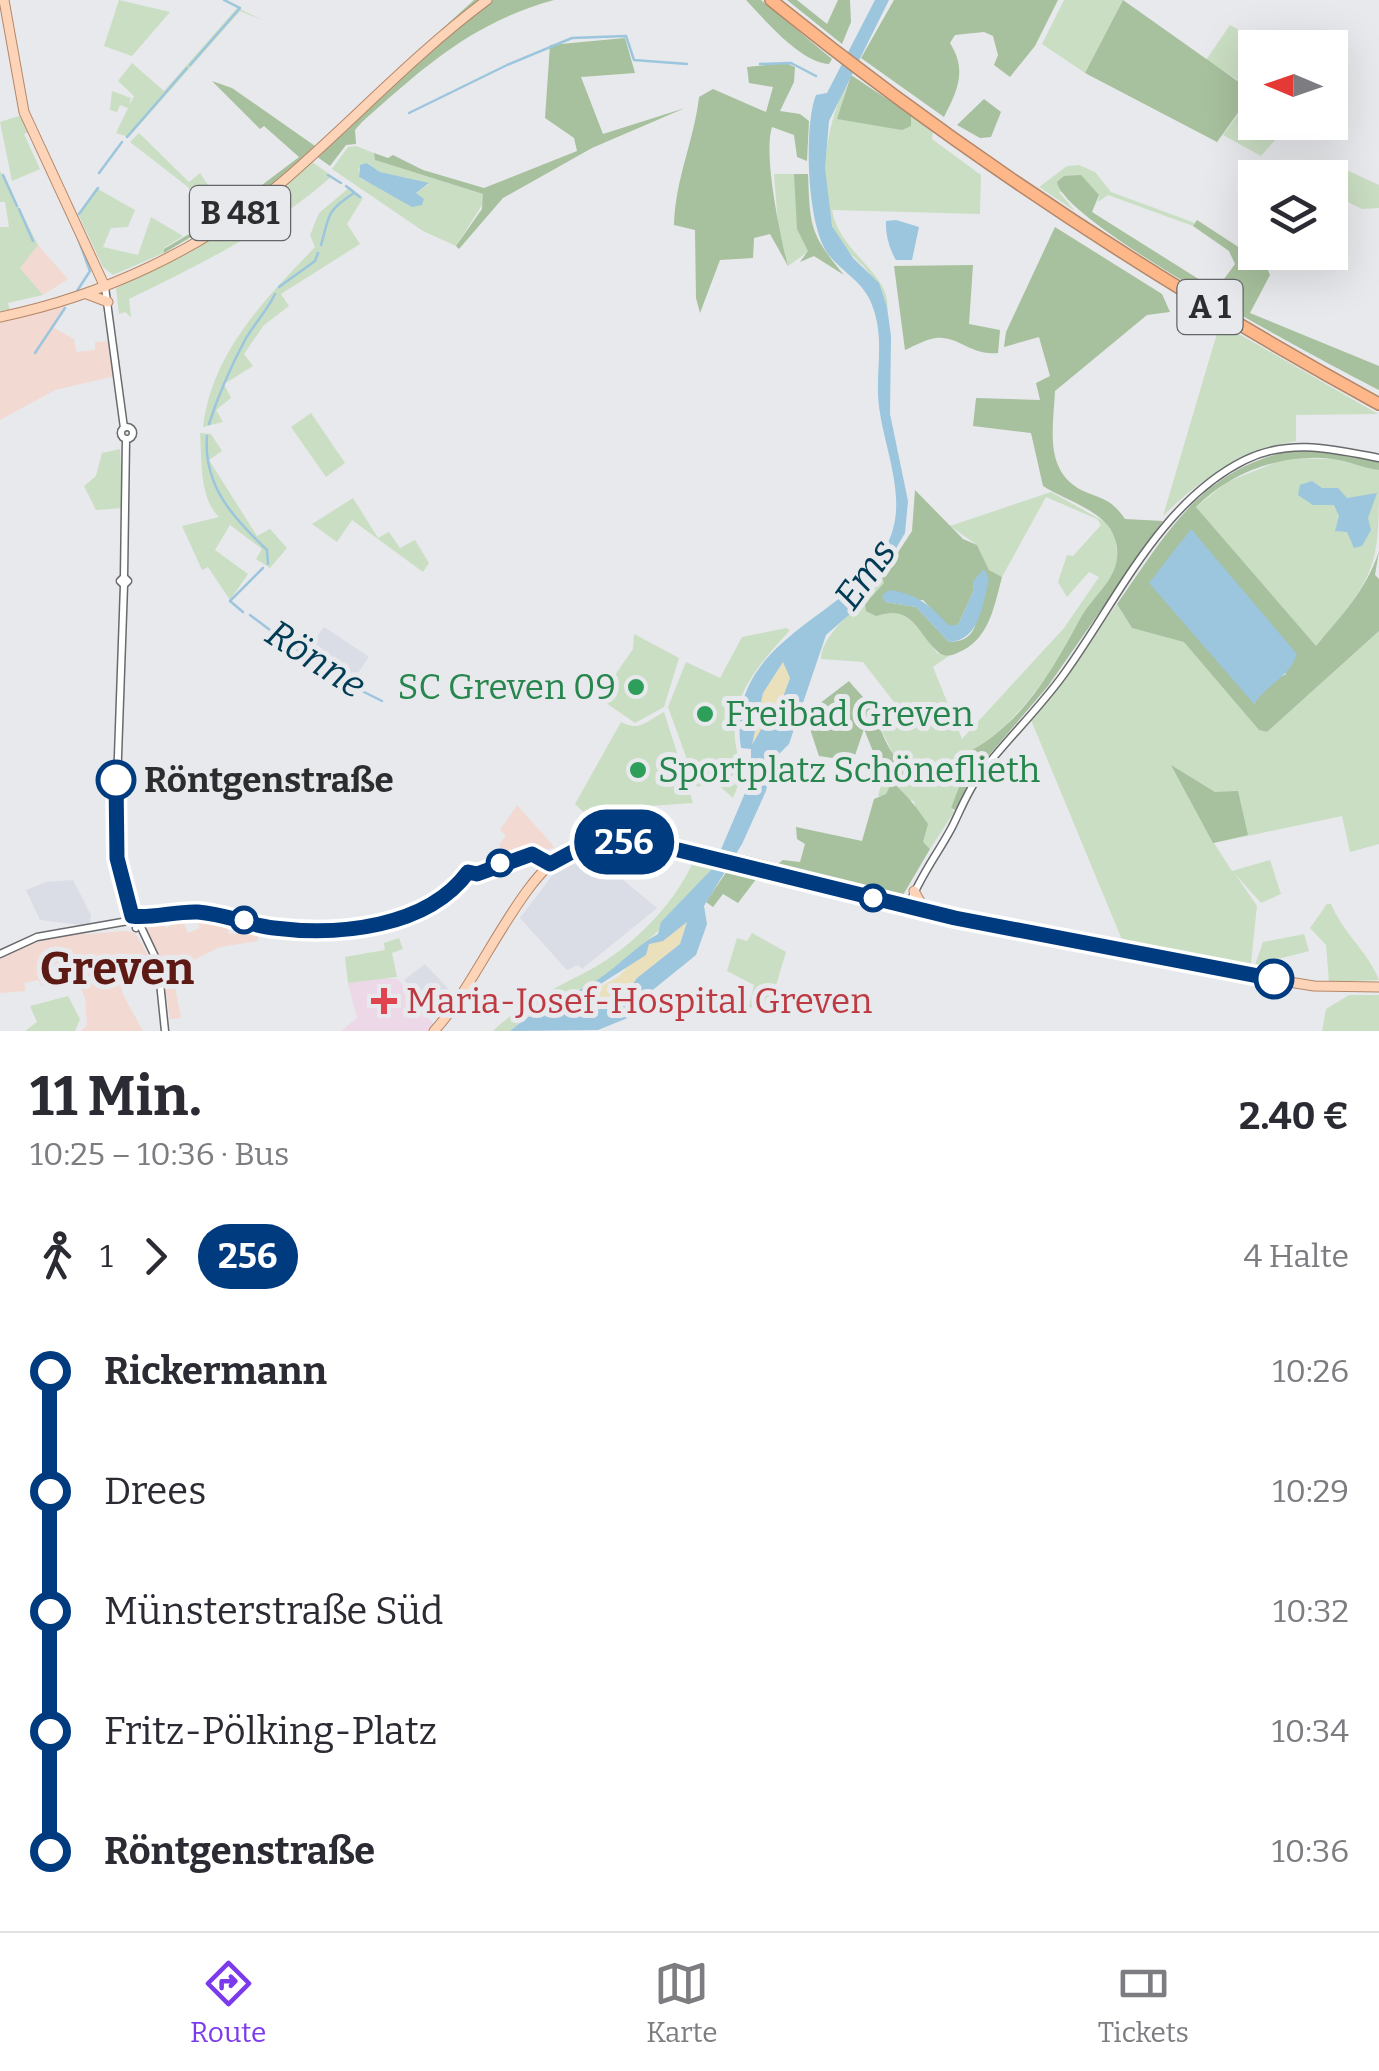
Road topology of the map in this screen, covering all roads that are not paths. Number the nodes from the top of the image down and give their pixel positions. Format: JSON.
{"nodes":[{"id":1,"x":4,"y":0,"type":"edge"},
{"id":2,"x":487,"y":0,"type":"edge"},
{"id":3,"x":771,"y":0,"type":"edge"},
{"id":4,"x":780,"y":0,"type":"edge"},
{"id":5,"x":834,"y":47,"type":"junction"},
{"id":6,"x":100,"y":269,"type":"junction"},
{"id":7,"x":122,"y":278,"type":"junction"},
{"id":8,"x":105,"y":286,"type":"junction"},
{"id":9,"x":85,"y":294,"type":"junction"},
{"id":10,"x":108,"y":302,"type":"junction"},
{"id":11,"x":0,"y":316,"type":"edge"},
{"id":12,"x":1379,"y":401,"type":"edge"},
{"id":13,"x":1379,"y":458,"type":"edge"},
{"id":14,"x":914,"y":890,"type":"junction"},
{"id":15,"x":908,"y":907,"type":"junction"},
{"id":16,"x":929,"y":912,"type":"junction"},
{"id":17,"x":133,"y":923,"type":"junction"},
{"id":18,"x":0,"y":954,"type":"edge"},
{"id":19,"x":1379,"y":986,"type":"edge"},
{"id":20,"x":165,"y":1031,"type":"edge"},
{"id":21,"x":434,"y":1031,"type":"edge"}],
"edges":[{"from":1,"to":6,"type":"main road"},
{"from":2,"to":7,"type":"main road","number":"B 481"},
{"from":3,"to":5,"type":"highway","number":"A 1"},
{"from":4,"to":5,"type":"highway","number":"A 1"},
{"from":5,"to":12,"type":"highway","number":"A 1"},
{"from":6,"to":7,"type":"main road"},
{"from":6,"to":8,"type":"main road"},
{"from":7,"to":8,"type":"main road","number":"B 481"},
{"from":8,"to":9,"type":"main road","number":"B 481"},
{"from":8,"to":10,"type":"street"},
{"from":9,"to":10,"type":"main road"},
{"from":9,"to":11,"type":"main road","number":"B 481"},
{"from":10,"to":17,"type":"street"},
{"from":13,"to":14,"type":"street"},
{"from":14,"to":15,"type":"street"},
{"from":14,"to":16,"type":"main road"},
{"from":15,"to":16,"type":"main road"},
{"from":15,"to":21,"type":"main road"},
{"from":16,"to":19,"type":"main road"},
{"from":17,"to":18,"type":"street"},
{"from":17,"to":20,"type":"street"}]}
